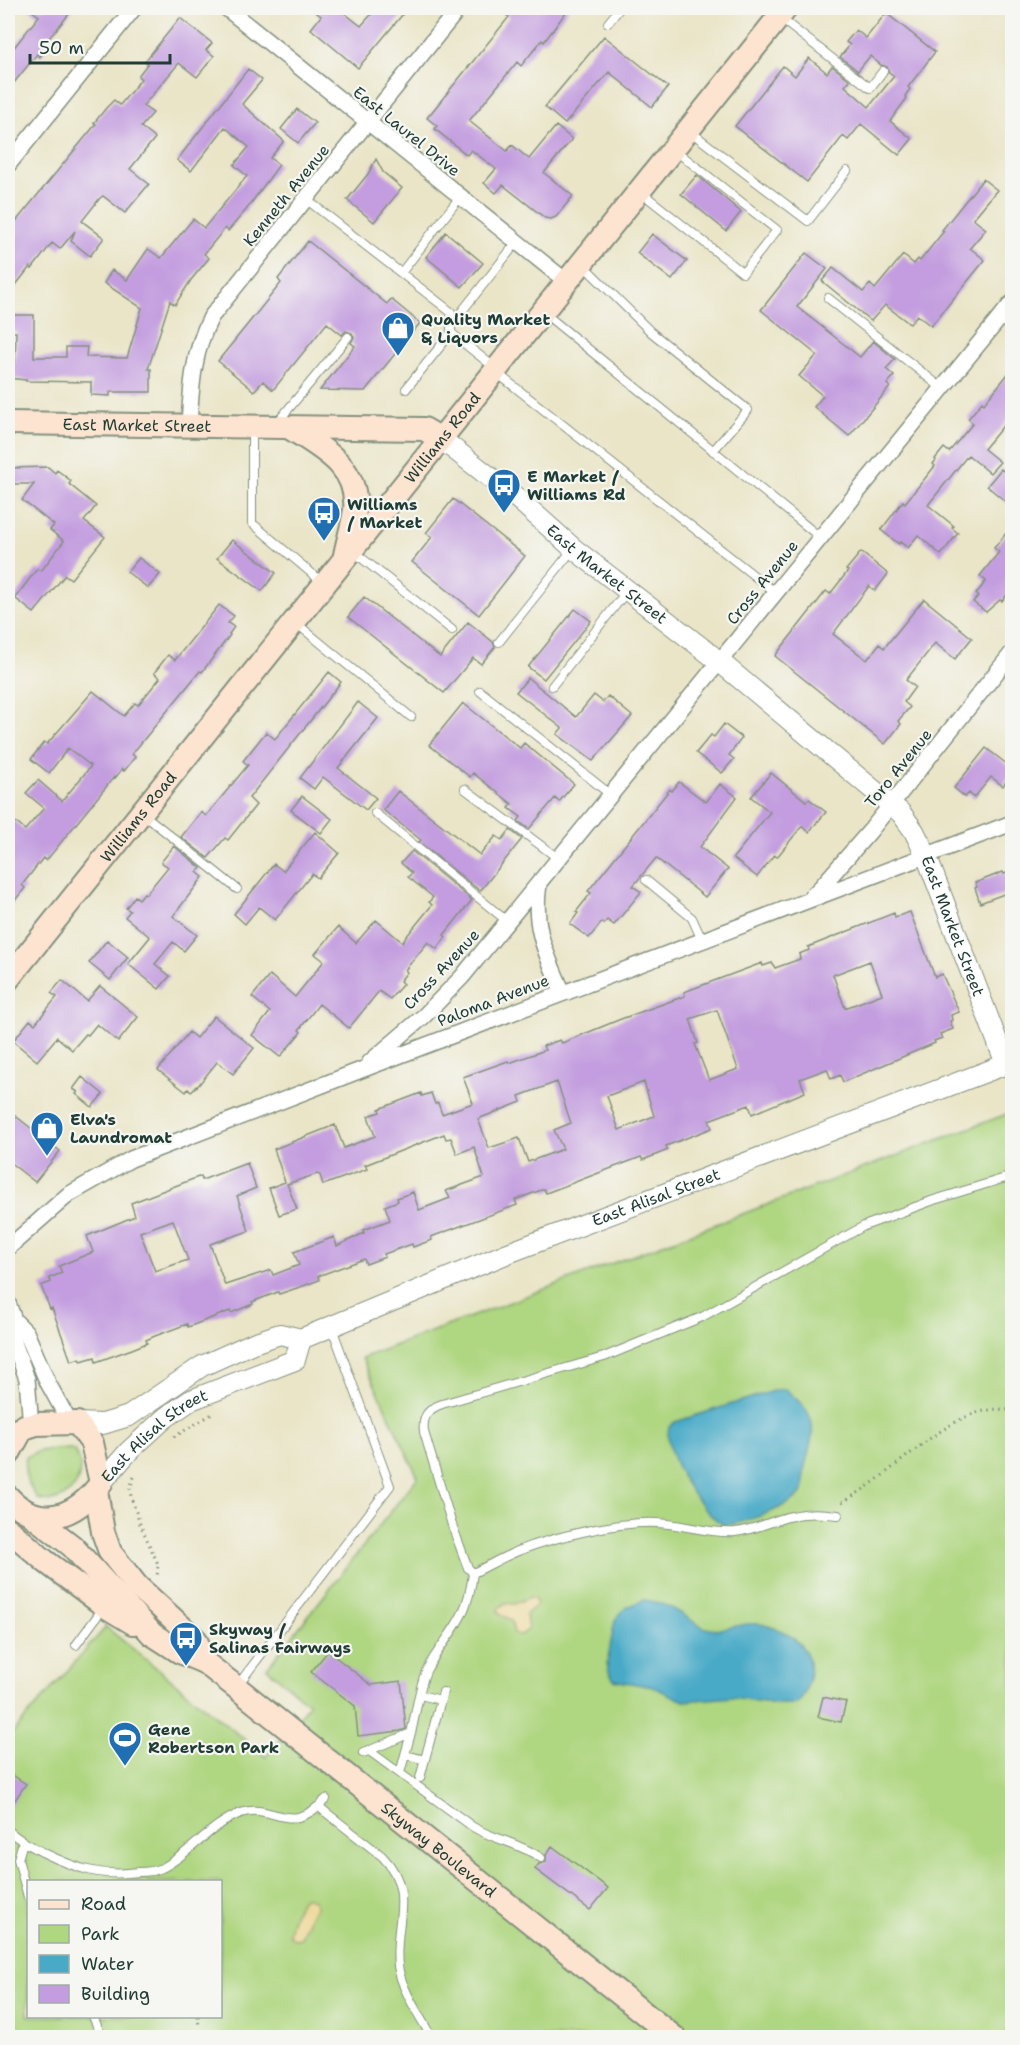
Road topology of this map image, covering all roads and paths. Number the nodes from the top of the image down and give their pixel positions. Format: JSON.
{"nodes":[{"id":1,"x":134,"y":8,"type":"edge"},
{"id":2,"x":226,"y":8,"type":"edge"},
{"id":3,"x":459,"y":8,"type":"edge"},
{"id":4,"x":620,"y":8,"type":"edge"},
{"id":5,"x":782,"y":12,"type":"edge"},
{"id":6,"x":608,"y":23,"type":"dead end"},
{"id":7,"x":883,"y":71,"type":"dead end"},
{"id":8,"x":367,"y":123,"type":"junction"},
{"id":9,"x":687,"y":129,"type":"junction"},
{"id":10,"x":672,"y":148,"type":"junction"},
{"id":11,"x":8,"y":165,"type":"edge"},
{"id":12,"x":847,"y":171,"type":"dead end"},
{"id":13,"x":639,"y":191,"type":"junction"},
{"id":14,"x":460,"y":197,"type":"junction"},
{"id":15,"x":306,"y":199,"type":"junction"},
{"id":16,"x":517,"y":242,"type":"junction"},
{"id":17,"x":581,"y":264,"type":"junction"},
{"id":18,"x":400,"y":273,"type":"junction"},
{"id":19,"x":567,"y":282,"type":"junction"},
{"id":20,"x":828,"y":298,"type":"dead end"},
{"id":21,"x":1012,"y":303,"type":"edge"},
{"id":22,"x":543,"y":312,"type":"junction"},
{"id":23,"x":451,"y":329,"type":"junction"},
{"id":24,"x":348,"y":337,"type":"dead end"},
{"id":25,"x":496,"y":370,"type":"junction"},
{"id":26,"x":943,"y":388,"type":"junction"},
{"id":27,"x":406,"y":389,"type":"dead end"},
{"id":28,"x":8,"y":423,"type":"edge"},
{"id":29,"x":189,"y":426,"type":"junction"},
{"id":30,"x":271,"y":427,"type":"junction"},
{"id":31,"x":441,"y":439,"type":"junction"},
{"id":32,"x":713,"y":451,"type":"junction"},
{"id":33,"x":821,"y":538,"type":"junction"},
{"id":34,"x":574,"y":549,"type":"junction"},
{"id":35,"x":348,"y":555,"type":"junction"},
{"id":36,"x":325,"y":584,"type":"junction"},
{"id":37,"x":627,"y":591,"type":"junction"},
{"id":38,"x":776,"y":593,"type":"junction"},
{"id":39,"x":294,"y":622,"type":"junction"},
{"id":40,"x":452,"y":630,"type":"dead end"},
{"id":41,"x":500,"y":642,"type":"dead end"},
{"id":42,"x":1012,"y":653,"type":"edge"},
{"id":43,"x":720,"y":662,"type":"junction"},
{"id":44,"x":552,"y":686,"type":"dead end"},
{"id":45,"x":480,"y":691,"type":"dead end"},
{"id":46,"x":411,"y":717,"type":"dead end"},
{"id":47,"x":465,"y":789,"type":"dead end"},
{"id":48,"x":611,"y":795,"type":"junction"},
{"id":49,"x":891,"y":804,"type":"junction"},
{"id":50,"x":142,"y":812,"type":"junction"},
{"id":51,"x":375,"y":813,"type":"dead end"},
{"id":52,"x":1012,"y":823,"type":"edge"},
{"id":53,"x":926,"y":855,"type":"junction"},
{"id":54,"x":559,"y":859,"type":"junction"},
{"id":55,"x":646,"y":880,"type":"dead end"},
{"id":56,"x":538,"y":884,"type":"junction"},
{"id":57,"x":237,"y":889,"type":"dead end"},
{"id":58,"x":806,"y":901,"type":"junction"},
{"id":59,"x":508,"y":922,"type":"junction"},
{"id":60,"x":702,"y":940,"type":"junction"},
{"id":61,"x":8,"y":979,"type":"edge"},
{"id":62,"x":562,"y":993,"type":"junction"},
{"id":63,"x":1009,"y":1063,"type":"edge"},
{"id":64,"x":361,"y":1070,"type":"junction"},
{"id":65,"x":1012,"y":1176,"type":"edge"},
{"id":66,"x":8,"y":1248,"type":"edge"},
{"id":67,"x":8,"y":1303,"type":"edge"},
{"id":68,"x":14,"y":1320,"type":"junction"},
{"id":69,"x":332,"y":1328,"type":"junction"},
{"id":70,"x":302,"y":1339,"type":"junction"},
{"id":71,"x":253,"y":1343,"type":"junction"},
{"id":72,"x":266,"y":1373,"type":"junction"},
{"id":73,"x":220,"y":1409,"type":"dead end"},
{"id":74,"x":1012,"y":1410,"type":"edge"},
{"id":75,"x":73,"y":1423,"type":"junction"},
{"id":76,"x":21,"y":1428,"type":"edge"},
{"id":77,"x":171,"y":1439,"type":"dead end"},
{"id":78,"x":8,"y":1455,"type":"edge"},
{"id":79,"x":138,"y":1470,"type":"dead end"},
{"id":80,"x":99,"y":1486,"type":"junction"},
{"id":81,"x":8,"y":1496,"type":"edge"},
{"id":82,"x":818,"y":1513,"type":"junction"},
{"id":83,"x":838,"y":1515,"type":"dead end"},
{"id":84,"x":33,"y":1516,"type":"junction"},
{"id":85,"x":8,"y":1529,"type":"edge"},
{"id":86,"x":158,"y":1564,"type":"dead end"},
{"id":87,"x":473,"y":1573,"type":"junction"},
{"id":88,"x":105,"y":1606,"type":"junction"},
{"id":89,"x":153,"y":1634,"type":"junction"},
{"id":90,"x":76,"y":1645,"type":"dead end"},
{"id":91,"x":204,"y":1662,"type":"junction"},
{"id":92,"x":236,"y":1687,"type":"junction"},
{"id":93,"x":420,"y":1695,"type":"junction"},
{"id":94,"x":411,"y":1733,"type":"junction"},
{"id":95,"x":406,"y":1755,"type":"junction"},
{"id":96,"x":425,"y":1760,"type":"junction"},
{"id":97,"x":400,"y":1773,"type":"junction"},
{"id":98,"x":420,"y":1778,"type":"dead end"},
{"id":99,"x":326,"y":1799,"type":"dead end"},
{"id":100,"x":319,"y":1807,"type":"junction"},
{"id":101,"x":8,"y":1830,"type":"edge"},
{"id":102,"x":23,"y":1842,"type":"junction"},
{"id":103,"x":541,"y":1858,"type":"dead end"},
{"id":104,"x":27,"y":1893,"type":"edge"},
{"id":105,"x":94,"y":2018,"type":"edge"},
{"id":106,"x":198,"y":2018,"type":"edge"},
{"id":107,"x":199,"y":2027,"type":"dead end"},
{"id":108,"x":102,"y":2037,"type":"edge"},
{"id":109,"x":432,"y":2037,"type":"edge"},
{"id":110,"x":675,"y":2037,"type":"edge"}],
"edges":[{"from":1,"to":11,"type":"street"},
{"from":2,"to":8,"type":"street","name":"East Laurel Drive"},
{"from":3,"to":8,"type":"street","name":"Kenneth Avenue"},
{"from":4,"to":6,"type":"lane"},
{"from":5,"to":7,"type":"lane"},
{"from":5,"to":9,"type":"main road","name":"Williams Road"},
{"from":8,"to":14,"type":"street","name":"East Laurel Drive"},
{"from":8,"to":15,"type":"street","name":"Kenneth Avenue"},
{"from":9,"to":10,"type":"main road","name":"Williams Road"},
{"from":9,"to":12,"type":"lane"},
{"from":10,"to":13,"type":"main road","name":"Williams Road"},
{"from":10,"to":13,"type":"lane"},
{"from":13,"to":17,"type":"main road","name":"Williams Road"},
{"from":14,"to":16,"type":"street","name":"East Laurel Drive"},
{"from":14,"to":18,"type":"lane"},
{"from":15,"to":18,"type":"lane"},
{"from":15,"to":29,"type":"street","name":"Kenneth Avenue"},
{"from":16,"to":19,"type":"street","name":"East Laurel Drive"},
{"from":16,"to":23,"type":"lane"},
{"from":17,"to":19,"type":"main road","name":"Williams Road"},
{"from":17,"to":32,"type":"lane"},
{"from":18,"to":23,"type":"lane"},
{"from":19,"to":22,"type":"main road","name":"Williams Road"},
{"from":20,"to":26,"type":"lane"},
{"from":21,"to":26,"type":"street","name":"Cross Avenue"},
{"from":22,"to":25,"type":"main road","name":"Williams Road"},
{"from":22,"to":32,"type":"lane"},
{"from":23,"to":25,"type":"lane"},
{"from":23,"to":27,"type":"lane"},
{"from":24,"to":30,"type":"lane"},
{"from":25,"to":31,"type":"main road","name":"Williams Road"},
{"from":25,"to":38,"type":"lane"},
{"from":26,"to":33,"type":"street","name":"Cross Avenue"},
{"from":28,"to":29,"type":"main road","name":"East Market Street"},
{"from":29,"to":30,"type":"main road","name":"East Market Street"},
{"from":30,"to":31,"type":"main road","name":"East Market Street"},
{"from":30,"to":35,"type":"main road"},
{"from":30,"to":36,"type":"lane"},
{"from":31,"to":34,"type":"street","name":"East Market Street"},
{"from":31,"to":35,"type":"main road","name":"Williams Road"},
{"from":32,"to":33,"type":"lane"},
{"from":33,"to":38,"type":"street","name":"Cross Avenue"},
{"from":34,"to":37,"type":"street","name":"East Market Street"},
{"from":34,"to":41,"type":"lane"},
{"from":35,"to":36,"type":"main road","name":"Williams Road"},
{"from":35,"to":40,"type":"lane"},
{"from":36,"to":39,"type":"main road","name":"Williams Road"},
{"from":37,"to":43,"type":"street","name":"East Market Street"},
{"from":37,"to":44,"type":"lane"},
{"from":38,"to":43,"type":"street","name":"Cross Avenue"},
{"from":39,"to":46,"type":"lane"},
{"from":39,"to":50,"type":"main road","name":"Williams Road"},
{"from":42,"to":49,"type":"street","name":"Toro Avenue"},
{"from":43,"to":48,"type":"street","name":"Cross Avenue"},
{"from":43,"to":49,"type":"street","name":"East Market Street"},
{"from":45,"to":48,"type":"lane"},
{"from":47,"to":54,"type":"lane"},
{"from":48,"to":54,"type":"street","name":"Cross Avenue"},
{"from":49,"to":53,"type":"street","name":"East Market Street"},
{"from":49,"to":58,"type":"street","name":"Toro Avenue"},
{"from":50,"to":57,"type":"lane"},
{"from":50,"to":61,"type":"main road","name":"Williams Road"},
{"from":51,"to":59,"type":"lane"},
{"from":52,"to":53,"type":"street","name":"Paloma Avenue"},
{"from":53,"to":58,"type":"street","name":"Paloma Avenue"},
{"from":53,"to":63,"type":"street","name":"East Market Street"},
{"from":54,"to":56,"type":"street","name":"Cross Avenue"},
{"from":55,"to":60,"type":"lane"},
{"from":56,"to":59,"type":"street","name":"Cross Avenue"},
{"from":56,"to":62,"type":"street"},
{"from":58,"to":60,"type":"street","name":"Paloma Avenue"},
{"from":59,"to":64,"type":"street","name":"Cross Avenue"},
{"from":60,"to":62,"type":"street","name":"Paloma Avenue"},
{"from":62,"to":64,"type":"street","name":"Paloma Avenue"},
{"from":63,"to":69,"type":"street","name":"East Alisal Street"},
{"from":64,"to":66,"type":"street","name":"Paloma Avenue"},
{"from":65,"to":87,"type":"lane"},
{"from":67,"to":68,"type":"street"},
{"from":68,"to":75,"type":"street"},
{"from":68,"to":76,"type":"street"},
{"from":69,"to":70,"type":"street","name":"East Alisal Street"},
{"from":69,"to":92,"type":"lane"},
{"from":70,"to":71,"type":"street","name":"East Alisal Street"},
{"from":70,"to":72,"type":"street","name":"East Alisal Street"},
{"from":71,"to":72,"type":"street"},
{"from":71,"to":75,"type":"street","name":"East Alisal Street"},
{"from":72,"to":80,"type":"street","name":"East Alisal Street"},
{"from":73,"to":77,"type":"path"},
{"from":74,"to":82,"type":"path"},
{"from":75,"to":76,"type":"main road","name":"East Alisal Street"},
{"from":75,"to":80,"type":"main road","name":"Skyway Boulevard"},
{"from":76,"to":78,"type":"main road"},
{"from":79,"to":86,"type":"path"},
{"from":80,"to":84,"type":"main road","name":"East Alisal Street"},
{"from":80,"to":91,"type":"main road","name":"Skyway Boulevard"},
{"from":81,"to":84,"type":"main road"},
{"from":82,"to":83,"type":"lane"},
{"from":82,"to":87,"type":"lane"},
{"from":84,"to":89,"type":"main road","name":"Skyway Boulevard"},
{"from":85,"to":88,"type":"main road"},
{"from":87,"to":93,"type":"lane"},
{"from":88,"to":89,"type":"main road"},
{"from":88,"to":90,"type":"lane"},
{"from":89,"to":91,"type":"main road","name":"Skyway Boulevard"},
{"from":91,"to":92,"type":"main road","name":"Skyway Boulevard"},
{"from":92,"to":110,"type":"main road","name":"Skyway Boulevard"},
{"from":93,"to":94,"type":"lane"},
{"from":93,"to":96,"type":"lane"},
{"from":94,"to":95,"type":"lane"},
{"from":94,"to":97,"type":"lane"},
{"from":95,"to":96,"type":"lane"},
{"from":95,"to":97,"type":"lane"},
{"from":96,"to":98,"type":"lane"},
{"from":97,"to":103,"type":"lane"},
{"from":99,"to":100,"type":"lane"},
{"from":100,"to":102,"type":"lane"},
{"from":100,"to":109,"type":"lane"},
{"from":101,"to":102,"type":"lane"},
{"from":102,"to":104,"type":"lane"},
{"from":105,"to":108,"type":"lane"},
{"from":106,"to":107,"type":"path"}]}
